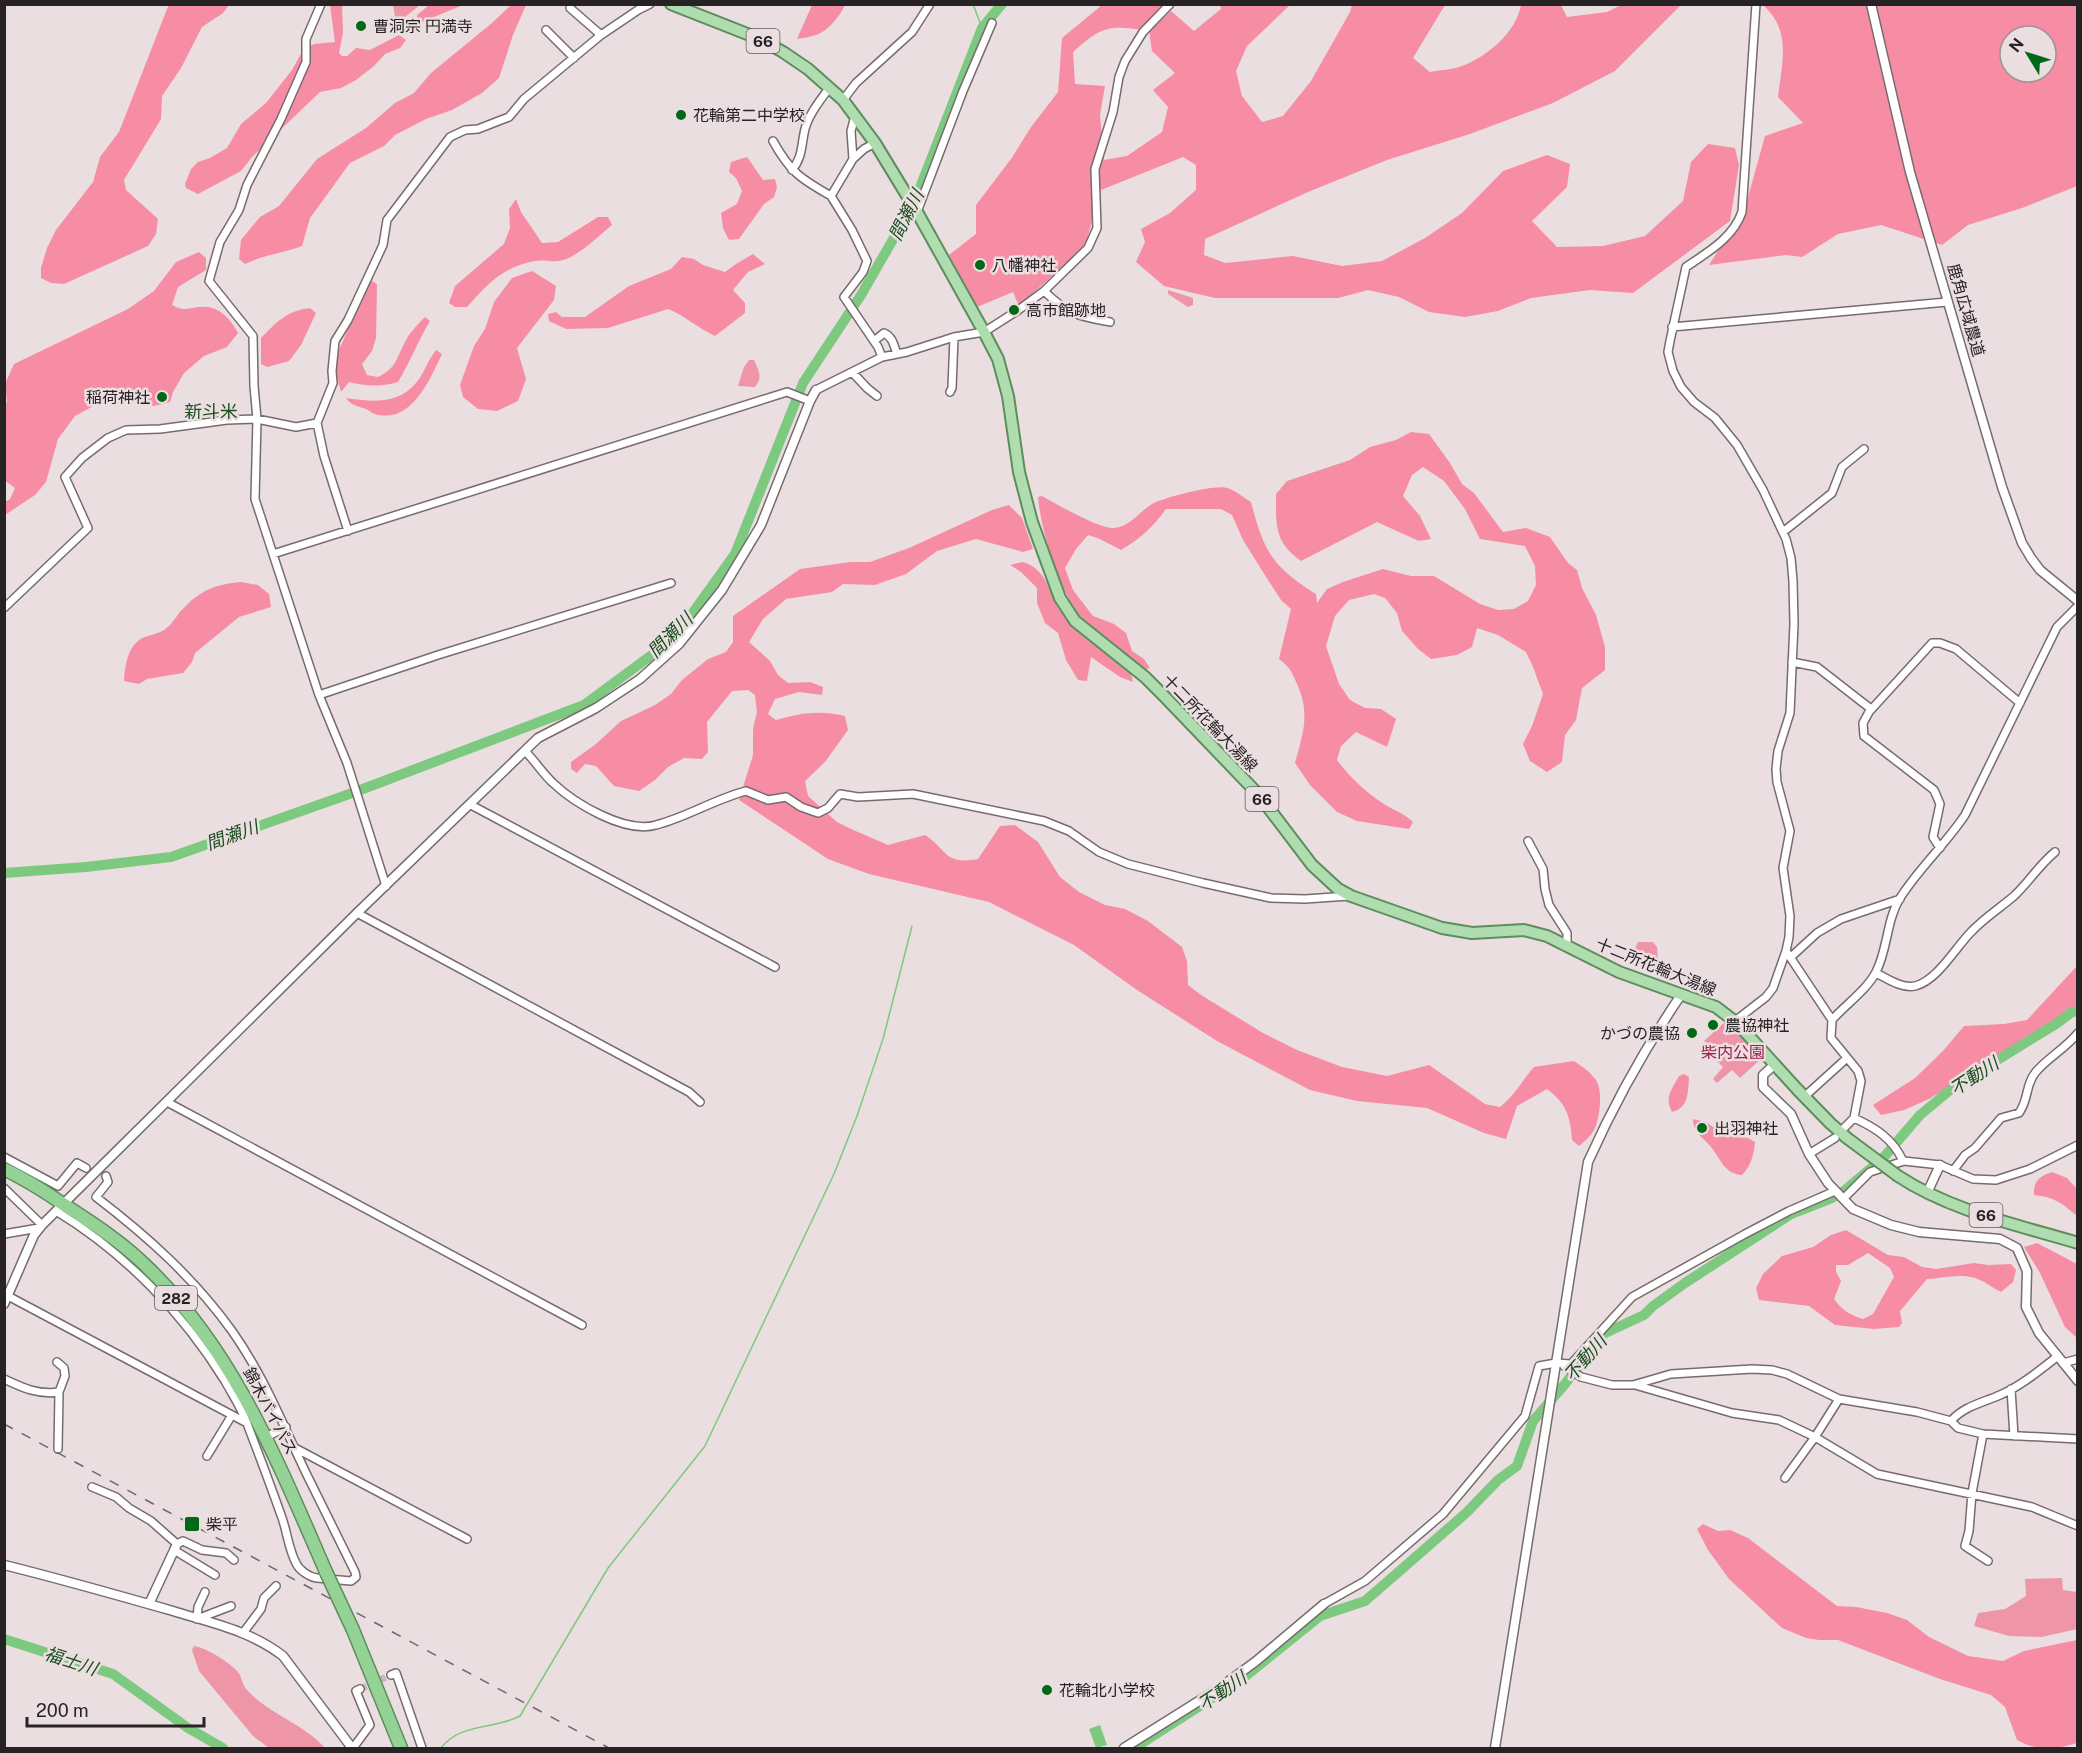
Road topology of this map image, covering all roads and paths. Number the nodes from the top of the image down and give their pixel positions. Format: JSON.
{"nodes":[{"id":1,"x":321,"y":4,"type":"edge"},
{"id":2,"x":650,"y":4,"type":"edge"},
{"id":3,"x":671,"y":4,"type":"edge"},
{"id":4,"x":930,"y":4,"type":"edge"},
{"id":5,"x":1170,"y":4,"type":"edge"},
{"id":6,"x":1756,"y":4,"type":"edge"},
{"id":7,"x":1871,"y":4,"type":"edge"},
{"id":8,"x":570,"y":8,"type":"dead end"},
{"id":9,"x":992,"y":23,"type":"dead end"},
{"id":10,"x":546,"y":30,"type":"dead end"},
{"id":11,"x":601,"y":35,"type":"junction"},
{"id":12,"x":574,"y":58,"type":"junction"},
{"id":13,"x":830,"y":87,"type":"junction"},
{"id":14,"x":843,"y":99,"type":"junction"},
{"id":15,"x":855,"y":116,"type":"junction"},
{"id":16,"x":773,"y":141,"type":"dead end"},
{"id":17,"x":875,"y":143,"type":"junction"},
{"id":18,"x":854,"y":159,"type":"junction"},
{"id":19,"x":792,"y":170,"type":"junction"},
{"id":20,"x":831,"y":196,"type":"junction"},
{"id":21,"x":916,"y":211,"type":"junction"},
{"id":22,"x":1044,"y":291,"type":"junction"},
{"id":23,"x":1947,"y":302,"type":"junction"},
{"id":24,"x":1110,"y":322,"type":"dead end"},
{"id":25,"x":1672,"y":327,"type":"junction"},
{"id":26,"x":984,"y":332,"type":"junction"},
{"id":27,"x":954,"y":337,"type":"junction"},
{"id":28,"x":874,"y":341,"type":"junction"},
{"id":29,"x":897,"y":354,"type":"junction"},
{"id":30,"x":882,"y":357,"type":"junction"},
{"id":31,"x":853,"y":373,"type":"junction"},
{"id":32,"x":816,"y":390,"type":"joint"},
{"id":33,"x":950,"y":392,"type":"dead end"},
{"id":34,"x":877,"y":396,"type":"dead end"},
{"id":35,"x":808,"y":400,"type":"junction"},
{"id":36,"x":257,"y":419,"type":"junction"},
{"id":37,"x":317,"y":423,"type":"junction"},
{"id":38,"x":1864,"y":449,"type":"dead end"},
{"id":39,"x":348,"y":531,"type":"junction"},
{"id":40,"x":1783,"y":532,"type":"junction"},
{"id":41,"x":273,"y":554,"type":"junction"},
{"id":42,"x":671,"y":583,"type":"dead end"},
{"id":43,"x":2078,"y":601,"type":"edge"},
{"id":44,"x":2078,"y":606,"type":"edge"},
{"id":45,"x":4,"y":608,"type":"edge"},
{"id":46,"x":1792,"y":662,"type":"junction"},
{"id":47,"x":319,"y":695,"type":"junction"},
{"id":48,"x":2020,"y":703,"type":"junction"},
{"id":49,"x":1871,"y":709,"type":"junction"},
{"id":50,"x":525,"y":752,"type":"junction"},
{"id":51,"x":471,"y":805,"type":"junction"},
{"id":52,"x":1528,"y":842,"type":"dead end"},
{"id":53,"x":1940,"y":848,"type":"junction"},
{"id":54,"x":2055,"y":852,"type":"dead end"},
{"id":55,"x":386,"y":886,"type":"junction"},
{"id":56,"x":1351,"y":896,"type":"junction"},
{"id":57,"x":1900,"y":899,"type":"junction"},
{"id":58,"x":357,"y":913,"type":"junction"},
{"id":59,"x":1567,"y":946,"type":"junction"},
{"id":60,"x":1789,"y":953,"type":"junction"},
{"id":61,"x":775,"y":968,"type":"dead end"},
{"id":62,"x":1876,"y":973,"type":"junction"},
{"id":63,"x":1681,"y":994,"type":"junction"},
{"id":64,"x":1832,"y":1020,"type":"junction"},
{"id":65,"x":1735,"y":1021,"type":"junction"},
{"id":66,"x":2078,"y":1033,"type":"edge"},
{"id":67,"x":1847,"y":1058,"type":"junction"},
{"id":68,"x":1774,"y":1065,"type":"junction"},
{"id":69,"x":1804,"y":1096,"type":"junction"},
{"id":70,"x":167,"y":1102,"type":"junction"},
{"id":71,"x":700,"y":1102,"type":"dead end"},
{"id":72,"x":1854,"y":1118,"type":"junction"},
{"id":73,"x":1846,"y":1133,"type":"junction"},
{"id":74,"x":1835,"y":1138,"type":"dead end"},
{"id":75,"x":2076,"y":1149,"type":"edge"},
{"id":76,"x":1809,"y":1154,"type":"junction"},
{"id":77,"x":4,"y":1158,"type":"edge"},
{"id":78,"x":1903,"y":1161,"type":"junction"},
{"id":79,"x":1940,"y":1165,"type":"junction"},
{"id":80,"x":86,"y":1168,"type":"dead end"},
{"id":81,"x":4,"y":1169,"type":"edge"},
{"id":82,"x":1953,"y":1171,"type":"junction"},
{"id":83,"x":106,"y":1176,"type":"dead end"},
{"id":84,"x":4,"y":1188,"type":"edge"},
{"id":85,"x":1928,"y":1193,"type":"junction"},
{"id":86,"x":1839,"y":1195,"type":"junction"},
{"id":87,"x":60,"y":1208,"type":"junction"},
{"id":88,"x":2008,"y":1222,"type":"junction"},
{"id":89,"x":41,"y":1226,"type":"junction"},
{"id":90,"x":4,"y":1234,"type":"edge"},
{"id":91,"x":1998,"y":1239,"type":"junction"},
{"id":92,"x":2078,"y":1244,"type":"edge"},
{"id":93,"x":6,"y":1300,"type":"edge"},
{"id":94,"x":582,"y":1325,"type":"dead end"},
{"id":95,"x":2060,"y":1359,"type":"junction"},
{"id":96,"x":2078,"y":1359,"type":"edge"},
{"id":97,"x":57,"y":1362,"type":"dead end"},
{"id":98,"x":1556,"y":1363,"type":"junction"},
{"id":99,"x":4,"y":1379,"type":"edge"},
{"id":100,"x":2078,"y":1381,"type":"edge"},
{"id":101,"x":1633,"y":1385,"type":"junction"},
{"id":102,"x":2011,"y":1389,"type":"junction"},
{"id":103,"x":58,"y":1392,"type":"junction"},
{"id":104,"x":1839,"y":1398,"type":"junction"},
{"id":105,"x":231,"y":1415,"type":"junction"},
{"id":106,"x":1951,"y":1421,"type":"junction"},
{"id":107,"x":253,"y":1422,"type":"junction"},
{"id":108,"x":286,"y":1427,"type":"junction"},
{"id":109,"x":1983,"y":1434,"type":"junction"},
{"id":110,"x":2014,"y":1436,"type":"junction"},
{"id":111,"x":266,"y":1437,"type":"junction"},
{"id":112,"x":1815,"y":1437,"type":"junction"},
{"id":113,"x":2078,"y":1439,"type":"edge"},
{"id":114,"x":295,"y":1448,"type":"junction"},
{"id":115,"x":58,"y":1449,"type":"dead end"},
{"id":116,"x":207,"y":1456,"type":"dead end"},
{"id":117,"x":1785,"y":1478,"type":"dead end"},
{"id":118,"x":92,"y":1487,"type":"dead end"},
{"id":119,"x":1972,"y":1493,"type":"junction"},
{"id":120,"x":2078,"y":1526,"type":"edge"},
{"id":121,"x":467,"y":1539,"type":"dead end"},
{"id":122,"x":175,"y":1547,"type":"junction"},
{"id":123,"x":234,"y":1560,"type":"dead end"},
{"id":124,"x":1988,"y":1561,"type":"dead end"},
{"id":125,"x":4,"y":1564,"type":"edge"},
{"id":126,"x":215,"y":1575,"type":"dead end"},
{"id":127,"x":276,"y":1586,"type":"dead end"},
{"id":128,"x":205,"y":1592,"type":"dead end"},
{"id":129,"x":149,"y":1604,"type":"junction"},
{"id":130,"x":1324,"y":1604,"type":"joint"},
{"id":131,"x":231,"y":1606,"type":"dead end"},
{"id":132,"x":197,"y":1619,"type":"junction"},
{"id":133,"x":243,"y":1633,"type":"junction"},
{"id":134,"x":391,"y":1676,"type":"dead end"},
{"id":135,"x":360,"y":1689,"type":"dead end"},
{"id":136,"x":352,"y":1749,"type":"edge"},
{"id":137,"x":400,"y":1749,"type":"edge"},
{"id":138,"x":422,"y":1749,"type":"edge"},
{"id":139,"x":1124,"y":1749,"type":"edge"},
{"id":140,"x":1495,"y":1749,"type":"edge"}],
"edges":[{"from":1,"to":36,"type":"street"},
{"from":2,"to":11,"type":"street"},
{"from":3,"to":13,"type":"main road","name":"十二所花輪大湯線","number":"66"},
{"from":4,"to":14,"type":"street"},
{"from":5,"to":22,"type":"street"},
{"from":6,"to":25,"type":"street"},
{"from":7,"to":23,"type":"street","name":"鹿角広域農道"},
{"from":8,"to":11,"type":"street"},
{"from":9,"to":21,"type":"street"},
{"from":10,"to":12,"type":"street"},
{"from":11,"to":12,"type":"street"},
{"from":12,"to":37,"type":"street"},
{"from":13,"to":14,"type":"main road","name":"十二所花輪大湯線","number":"66"},
{"from":13,"to":19,"type":"street"},
{"from":14,"to":15,"type":"main road","name":"十二所花輪大湯線","number":"66"},
{"from":15,"to":17,"type":"main road","name":"十二所花輪大湯線","number":"66"},
{"from":15,"to":18,"type":"street"},
{"from":16,"to":19,"type":"street"},
{"from":17,"to":18,"type":"street"},
{"from":17,"to":21,"type":"main road","name":"十二所花輪大湯線","number":"66"},
{"from":18,"to":20,"type":"street"},
{"from":19,"to":20,"type":"street"},
{"from":20,"to":28,"type":"street"},
{"from":21,"to":26,"type":"main road","name":"十二所花輪大湯線","number":"66"},
{"from":22,"to":24,"type":"street"},
{"from":22,"to":26,"type":"street"},
{"from":23,"to":25,"type":"street"},
{"from":23,"to":43,"type":"street","name":"鹿角広域農道"},
{"from":25,"to":40,"type":"street"},
{"from":26,"to":27,"type":"street"},
{"from":26,"to":56,"type":"main road","name":"十二所花輪大湯線","number":"66"},
{"from":27,"to":29,"type":"street"},
{"from":27,"to":33,"type":"street"},
{"from":28,"to":29,"type":"street"},
{"from":28,"to":30,"type":"street"},
{"from":29,"to":30,"type":"street"},
{"from":30,"to":31,"type":"street"},
{"from":31,"to":32,"type":"street"},
{"from":31,"to":34,"type":"street"},
{"from":32,"to":35,"type":"street"},
{"from":35,"to":39,"type":"street"},
{"from":35,"to":50,"type":"street"},
{"from":36,"to":37,"type":"street"},
{"from":36,"to":41,"type":"street"},
{"from":36,"to":45,"type":"street"},
{"from":37,"to":39,"type":"street"},
{"from":38,"to":40,"type":"street"},
{"from":39,"to":41,"type":"street"},
{"from":40,"to":46,"type":"street"},
{"from":41,"to":47,"type":"street"},
{"from":42,"to":47,"type":"street"},
{"from":44,"to":48,"type":"street"},
{"from":46,"to":49,"type":"street"},
{"from":46,"to":60,"type":"street"},
{"from":47,"to":55,"type":"street"},
{"from":48,"to":49,"type":"street"},
{"from":48,"to":53,"type":"street"},
{"from":49,"to":53,"type":"street"},
{"from":50,"to":51,"type":"street"},
{"from":50,"to":56,"type":"street"},
{"from":51,"to":55,"type":"street"},
{"from":51,"to":61,"type":"street"},
{"from":52,"to":59,"type":"street"},
{"from":53,"to":57,"type":"street"},
{"from":54,"to":62,"type":"street"},
{"from":55,"to":58,"type":"street"},
{"from":56,"to":59,"type":"main road","name":"十二所花輪大湯線","number":"66"},
{"from":57,"to":60,"type":"street"},
{"from":57,"to":62,"type":"street"},
{"from":58,"to":70,"type":"street"},
{"from":58,"to":71,"type":"street"},
{"from":59,"to":63,"type":"main road","name":"十二所花輪大湯線","number":"66"},
{"from":60,"to":64,"type":"street"},
{"from":60,"to":65,"type":"street"},
{"from":62,"to":64,"type":"street"},
{"from":63,"to":65,"type":"main road","name":"十二所花輪大湯線","number":"66"},
{"from":63,"to":98,"type":"street"},
{"from":64,"to":67,"type":"street"},
{"from":65,"to":68,"type":"main road","name":"十二所花輪大湯線","number":"66"},
{"from":66,"to":82,"type":"street"},
{"from":67,"to":69,"type":"street"},
{"from":67,"to":72,"type":"street"},
{"from":68,"to":69,"type":"main road","name":"十二所花輪大湯線","number":"66"},
{"from":68,"to":76,"type":"street"},
{"from":69,"to":73,"type":"main road","name":"十二所花輪大湯線","number":"66"},
{"from":70,"to":87,"type":"street"},
{"from":70,"to":94,"type":"street"},
{"from":72,"to":73,"type":"street"},
{"from":72,"to":78,"type":"street"},
{"from":73,"to":85,"type":"main road","name":"十二所花輪大湯線","number":"66","bridge":true},
{"from":74,"to":76,"type":"street"},
{"from":75,"to":82,"type":"street"},
{"from":76,"to":86,"type":"street"},
{"from":77,"to":80,"type":"street"},
{"from":78,"to":79,"type":"street"},
{"from":78,"to":86,"type":"street"},
{"from":79,"to":82,"type":"street"},
{"from":79,"to":85,"type":"street"},
{"from":81,"to":87,"type":"highway","name":"錦木バイパス","number":"282"},
{"from":83,"to":108,"type":"street"},
{"from":84,"to":89,"type":"street"},
{"from":85,"to":88,"type":"main road","name":"十二所花輪大湯線","number":"66"},
{"from":86,"to":91,"type":"street"},
{"from":86,"to":98,"type":"street"},
{"from":87,"to":89,"type":"street"},
{"from":87,"to":107,"type":"highway","name":"錦木バイパス","number":"282"},
{"from":88,"to":91,"type":"street"},
{"from":88,"to":92,"type":"main road","name":"十二所花輪大湯線","number":"66"},
{"from":89,"to":90,"type":"street"},
{"from":89,"to":93,"type":"street"},
{"from":91,"to":95,"type":"street"},
{"from":93,"to":105,"type":"street"},
{"from":95,"to":96,"type":"street"},
{"from":95,"to":100,"type":"street"},
{"from":95,"to":102,"type":"street"},
{"from":97,"to":103,"type":"street"},
{"from":98,"to":101,"type":"street"},
{"from":98,"to":130,"type":"street"},
{"from":98,"to":140,"type":"street"},
{"from":99,"to":103,"type":"street"},
{"from":101,"to":104,"type":"street"},
{"from":101,"to":112,"type":"street"},
{"from":102,"to":106,"type":"street"},
{"from":102,"to":110,"type":"street"},
{"from":103,"to":115,"type":"street"},
{"from":104,"to":106,"type":"street"},
{"from":104,"to":112,"type":"street"},
{"from":105,"to":107,"type":"street"},
{"from":105,"to":116,"type":"street"},
{"from":106,"to":109,"type":"street"},
{"from":107,"to":111,"type":"highway","name":"錦木バイパス","number":"282"},
{"from":107,"to":114,"type":"street"},
{"from":108,"to":111,"type":"street"},
{"from":108,"to":114,"type":"street"},
{"from":109,"to":110,"type":"street"},
{"from":109,"to":119,"type":"street"},
{"from":110,"to":113,"type":"street"},
{"from":111,"to":137,"type":"highway","name":"錦木バイパス","number":"282","bridge":true},
{"from":112,"to":117,"type":"street"},
{"from":112,"to":119,"type":"street"},
{"from":114,"to":121,"type":"street"},
{"from":118,"to":122,"type":"street"},
{"from":119,"to":120,"type":"street"},
{"from":119,"to":124,"type":"street"},
{"from":122,"to":123,"type":"street"},
{"from":122,"to":126,"type":"street"},
{"from":122,"to":129,"type":"street"},
{"from":125,"to":129,"type":"street"},
{"from":127,"to":133,"type":"street"},
{"from":128,"to":132,"type":"street"},
{"from":129,"to":132,"type":"street"},
{"from":130,"to":139,"type":"street"},
{"from":131,"to":132,"type":"street"},
{"from":132,"to":133,"type":"street"},
{"from":133,"to":136,"type":"street"},
{"from":134,"to":138,"type":"street"},
{"from":135,"to":136,"type":"street"}]}
